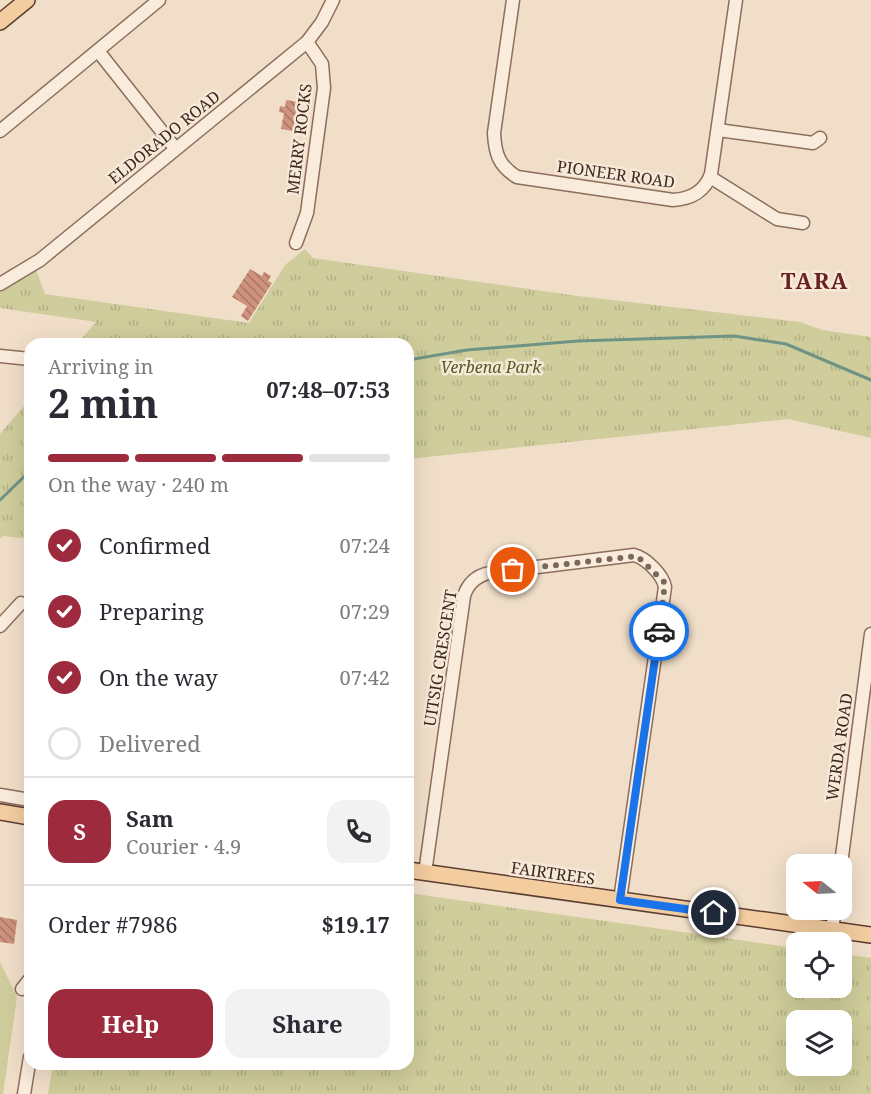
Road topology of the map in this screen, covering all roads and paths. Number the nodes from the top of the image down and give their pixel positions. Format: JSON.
{"nodes":[{"id":1,"x":27,"y":0,"type":"edge"},
{"id":2,"x":159,"y":0,"type":"edge"},
{"id":3,"x":333,"y":0,"type":"edge"},
{"id":4,"x":513,"y":0,"type":"edge"},
{"id":5,"x":736,"y":0,"type":"edge"},
{"id":6,"x":0,"y":22,"type":"edge"},
{"id":7,"x":307,"y":42,"type":"junction"},
{"id":8,"x":98,"y":51,"type":"junction"},
{"id":9,"x":718,"y":130,"type":"junction"},
{"id":10,"x":0,"y":131,"type":"edge"},
{"id":11,"x":820,"y":138,"type":"dead end"},
{"id":12,"x":175,"y":148,"type":"junction"},
{"id":13,"x":710,"y":177,"type":"junction"},
{"id":14,"x":803,"y":223,"type":"dead end"},
{"id":15,"x":296,"y":243,"type":"dead end"},
{"id":16,"x":0,"y":284,"type":"edge"},
{"id":17,"x":0,"y":356,"type":"edge"},
{"id":18,"x":24,"y":358,"type":"edge"},
{"id":19,"x":21,"y":603,"type":"dead end"},
{"id":20,"x":0,"y":626,"type":"edge"},
{"id":21,"x":871,"y":634,"type":"edge"},
{"id":22,"x":0,"y":795,"type":"edge"},
{"id":23,"x":24,"y":799,"type":"edge"},
{"id":24,"x":0,"y":812,"type":"edge"},
{"id":25,"x":24,"y":816,"type":"edge"},
{"id":26,"x":842,"y":854,"type":"edge"},
{"id":27,"x":414,"y":871,"type":"edge"},
{"id":28,"x":425,"y":873,"type":"junction"},
{"id":29,"x":620,"y":900,"type":"junction"},
{"id":30,"x":833,"y":920,"type":"edge"},
{"id":31,"x":832,"y":930,"type":"junction"},
{"id":32,"x":871,"y":935,"type":"edge"},
{"id":33,"x":28,"y":1070,"type":"edge"},
{"id":34,"x":24,"y":1094,"type":"edge"}],
"edges":[{"from":1,"to":6,"type":"main road"},
{"from":2,"to":8,"type":"street"},
{"from":3,"to":7,"type":"street","name":"ELDORADO ROAD"},
{"from":4,"to":13,"type":"street","name":"PIONEER ROAD"},
{"from":5,"to":9,"type":"street"},
{"from":7,"to":12,"type":"street","name":"ELDORADO ROAD"},
{"from":7,"to":15,"type":"street","name":"MERRY ROCKS"},
{"from":8,"to":10,"type":"street"},
{"from":8,"to":12,"type":"street"},
{"from":9,"to":11,"type":"street"},
{"from":9,"to":13,"type":"street"},
{"from":12,"to":16,"type":"street","name":"ELDORADO ROAD"},
{"from":13,"to":14,"type":"street"},
{"from":17,"to":18,"type":"street"},
{"from":19,"to":20,"type":"street"},
{"from":21,"to":26,"type":"street","name":"WERDA ROAD"},
{"from":22,"to":23,"type":"street"},
{"from":24,"to":25,"type":"main road"},
{"from":27,"to":28,"type":"main road","name":"FAIRTREES"},
{"from":28,"to":29,"type":"main road","name":"FAIRTREES"},
{"from":28,"to":29,"type":"street","name":"UITSIG CRESCENT"},
{"from":29,"to":31,"type":"main road","name":"FAIRTREES"},
{"from":30,"to":31,"type":"street"},
{"from":31,"to":32,"type":"main road","name":"FAIRTREES"},
{"from":33,"to":34,"type":"street"}]}
